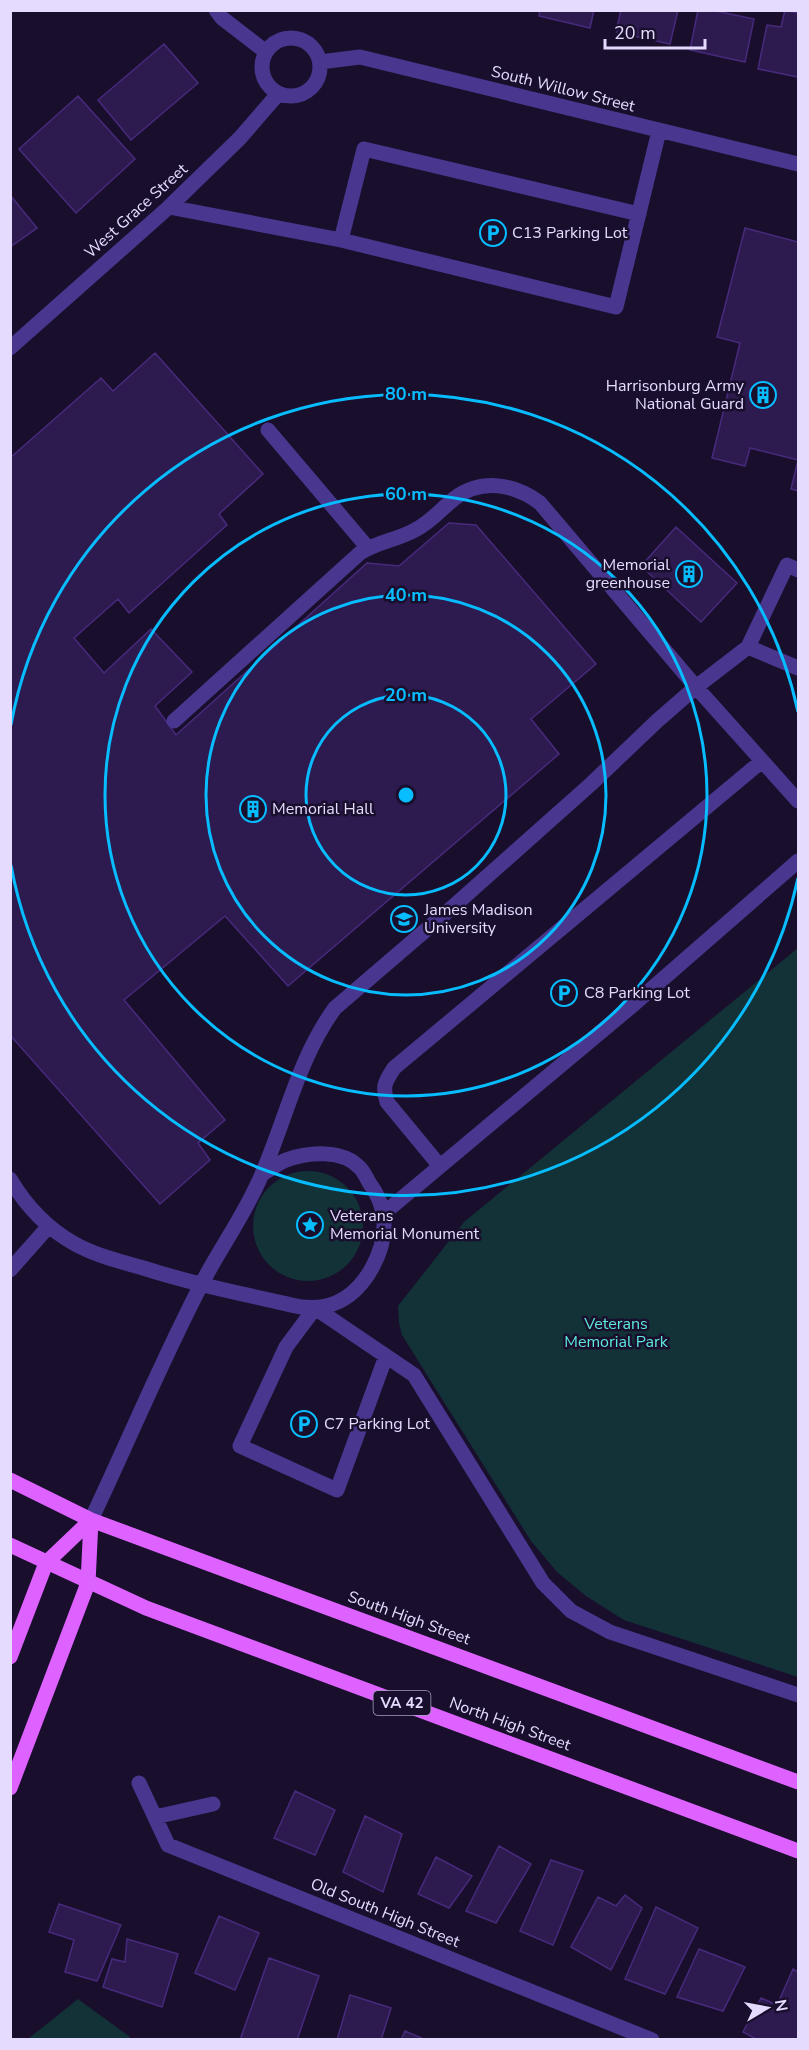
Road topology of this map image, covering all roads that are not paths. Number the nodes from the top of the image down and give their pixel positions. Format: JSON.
{"nodes":[{"id":1,"x":216,"y":10,"type":"edge"},
{"id":2,"x":266,"y":52,"type":"junction"},
{"id":3,"x":320,"y":62,"type":"junction"},
{"id":4,"x":278,"y":94,"type":"junction"},
{"id":5,"x":659,"y":131,"type":"junction"},
{"id":6,"x":798,"y":164,"type":"edge"},
{"id":7,"x":169,"y":207,"type":"junction"},
{"id":8,"x":639,"y":214,"type":"junction"},
{"id":9,"x":341,"y":240,"type":"junction"},
{"id":10,"x":10,"y":348,"type":"edge"},
{"id":11,"x":268,"y":430,"type":"dead end"},
{"id":12,"x":368,"y":548,"type":"junction"},
{"id":13,"x":798,"y":570,"type":"edge"},
{"id":14,"x":748,"y":647,"type":"junction"},
{"id":15,"x":798,"y":668,"type":"edge"},
{"id":16,"x":696,"y":687,"type":"junction"},
{"id":17,"x":174,"y":721,"type":"dead end"},
{"id":18,"x":762,"y":761,"type":"junction"},
{"id":19,"x":798,"y":801,"type":"edge"},
{"id":20,"x":798,"y":861,"type":"edge"},
{"id":21,"x":439,"y":1166,"type":"junction"},
{"id":22,"x":262,"y":1174,"type":"junction"},
{"id":23,"x":10,"y":1179,"type":"edge"},
{"id":24,"x":383,"y":1214,"type":"junction"},
{"id":25,"x":50,"y":1226,"type":"junction"},
{"id":26,"x":10,"y":1270,"type":"edge"},
{"id":27,"x":201,"y":1285,"type":"junction"},
{"id":28,"x":315,"y":1308,"type":"junction"},
{"id":29,"x":386,"y":1356,"type":"junction"},
{"id":30,"x":10,"y":1480,"type":"edge"},
{"id":31,"x":91,"y":1520,"type":"junction"},
{"id":32,"x":10,"y":1545,"type":"edge"},
{"id":33,"x":46,"y":1563,"type":"junction"},
{"id":34,"x":88,"y":1582,"type":"junction"},
{"id":35,"x":10,"y":1657,"type":"edge"},
{"id":36,"x":798,"y":1695,"type":"edge"},
{"id":37,"x":798,"y":1782,"type":"edge"},
{"id":38,"x":139,"y":1783,"type":"dead end"},
{"id":39,"x":10,"y":1788,"type":"edge"},
{"id":40,"x":213,"y":1804,"type":"dead end"},
{"id":41,"x":155,"y":1817,"type":"junction"},
{"id":42,"x":798,"y":1851,"type":"edge"},
{"id":43,"x":652,"y":2040,"type":"edge"}],
"edges":[{"from":1,"to":2,"type":"street"},
{"from":2,"to":3,"type":"street"},
{"from":2,"to":4,"type":"street"},
{"from":3,"to":4,"type":"street"},
{"from":3,"to":5,"type":"street","name":"South Willow Street"},
{"from":4,"to":7,"type":"street","name":"West Grace Street"},
{"from":5,"to":6,"type":"street","name":"South Willow Street"},
{"from":5,"to":8,"type":"street"},
{"from":7,"to":9,"type":"street"},
{"from":7,"to":10,"type":"street","name":"West Grace Street"},
{"from":8,"to":9,"type":"street"},
{"from":8,"to":9,"type":"street"},
{"from":11,"to":12,"type":"street"},
{"from":12,"to":16,"type":"street"},
{"from":12,"to":17,"type":"street"},
{"from":13,"to":14,"type":"street"},
{"from":14,"to":15,"type":"street"},
{"from":14,"to":16,"type":"street"},
{"from":16,"to":18,"type":"street"},
{"from":16,"to":22,"type":"street"},
{"from":18,"to":19,"type":"street"},
{"from":18,"to":21,"type":"street"},
{"from":20,"to":21,"type":"street"},
{"from":21,"to":24,"type":"street"},
{"from":22,"to":24,"type":"street"},
{"from":22,"to":27,"type":"street"},
{"from":23,"to":25,"type":"street"},
{"from":24,"to":28,"type":"street"},
{"from":25,"to":26,"type":"street"},
{"from":25,"to":27,"type":"street"},
{"from":27,"to":28,"type":"street"},
{"from":27,"to":31,"type":"street"},
{"from":28,"to":29,"type":"street"},
{"from":28,"to":29,"type":"street"},
{"from":29,"to":36,"type":"street"},
{"from":30,"to":31,"type":"main road","name":"South High Street"},
{"from":31,"to":33,"type":"main road"},
{"from":31,"to":34,"type":"main road"},
{"from":31,"to":37,"type":"main road","name":"South High Street"},
{"from":32,"to":33,"type":"main road","name":"North High Street","number":"VA 42"},
{"from":33,"to":34,"type":"main road","name":"North High Street","number":"VA 42"},
{"from":33,"to":35,"type":"main road"},
{"from":34,"to":39,"type":"main road"},
{"from":34,"to":42,"type":"main road","name":"North High Street","number":"VA 42"},
{"from":38,"to":41,"type":"street","name":"Old South High Street"},
{"from":40,"to":41,"type":"street"},
{"from":41,"to":43,"type":"street","name":"Old South High Street"}]}
